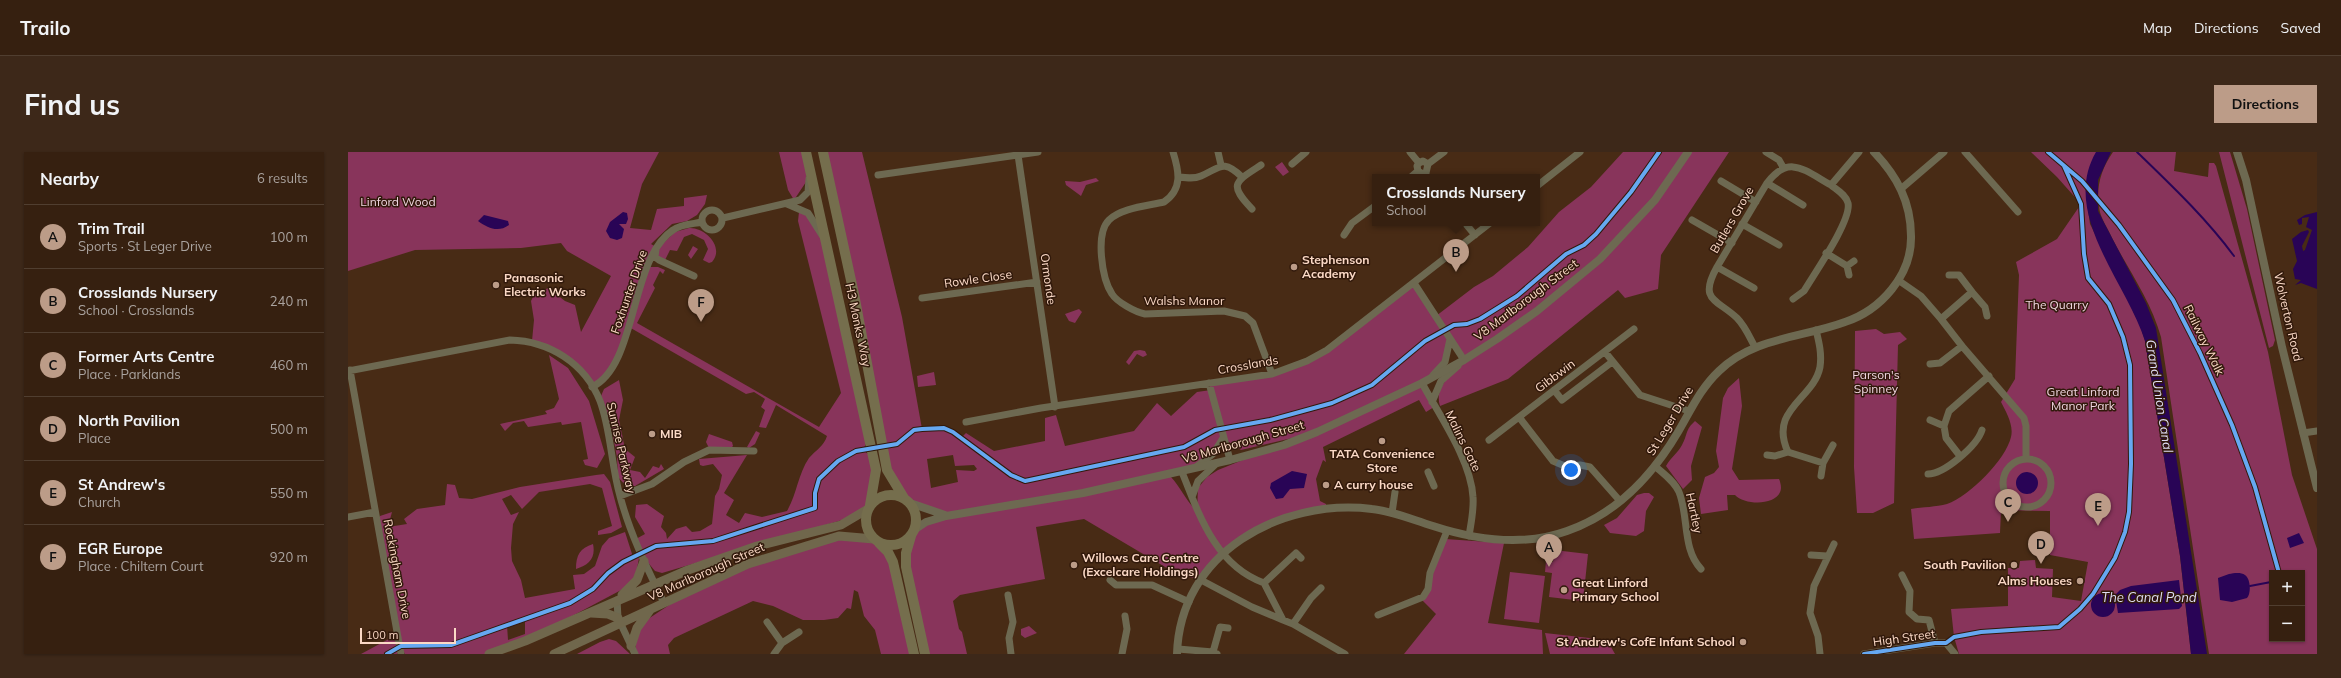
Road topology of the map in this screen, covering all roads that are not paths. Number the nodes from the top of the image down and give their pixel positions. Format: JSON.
{"nodes":[{"id":1,"x":823,"y":152,"type":"edge"},
{"id":2,"x":1038,"y":152,"type":"edge"},
{"id":3,"x":1173,"y":152,"type":"edge"},
{"id":4,"x":1218,"y":152,"type":"edge"},
{"id":5,"x":1306,"y":152,"type":"edge"},
{"id":6,"x":1410,"y":152,"type":"edge"},
{"id":7,"x":1444,"y":152,"type":"edge"},
{"id":8,"x":1580,"y":152,"type":"edge"},
{"id":9,"x":1688,"y":152,"type":"edge"},
{"id":10,"x":1766,"y":152,"type":"edge"},
{"id":11,"x":1859,"y":152,"type":"edge"},
{"id":12,"x":1874,"y":152,"type":"edge"},
{"id":13,"x":1944,"y":152,"type":"edge"},
{"id":14,"x":1965,"y":152,"type":"edge"},
{"id":15,"x":2238,"y":152,"type":"edge"},
{"id":16,"x":1018,"y":155,"type":"junction"},
{"id":17,"x":807,"y":157,"type":"edge"},
{"id":18,"x":1419,"y":163,"type":"junction"},
{"id":19,"x":1292,"y":164,"type":"dead end"},
{"id":20,"x":1428,"y":164,"type":"junction"},
{"id":21,"x":1221,"y":165,"type":"junction"},
{"id":22,"x":1261,"y":165,"type":"dead end"},
{"id":23,"x":1782,"y":167,"type":"junction"},
{"id":24,"x":1418,"y":171,"type":"junction"},
{"id":25,"x":1414,"y":174,"type":"edge"},
{"id":26,"x":1423,"y":174,"type":"edge"},
{"id":27,"x":1428,"y":174,"type":"edge"},
{"id":28,"x":878,"y":175,"type":"dead end"},
{"id":29,"x":1179,"y":177,"type":"junction"},
{"id":30,"x":1242,"y":177,"type":"junction"},
{"id":31,"x":1722,"y":181,"type":"dead end"},
{"id":32,"x":1766,"y":183,"type":"junction"},
{"id":33,"x":1540,"y":184,"type":"edge"},
{"id":34,"x":1831,"y":185,"type":"junction"},
{"id":35,"x":1902,"y":188,"type":"junction"},
{"id":36,"x":1756,"y":202,"type":"junction"},
{"id":37,"x":786,"y":204,"type":"junction"},
{"id":38,"x":1803,"y":205,"type":"dead end"},
{"id":39,"x":1372,"y":208,"type":"edge"},
{"id":40,"x":1252,"y":209,"type":"dead end"},
{"id":41,"x":2018,"y":212,"type":"dead end"},
{"id":42,"x":723,"y":218,"type":"junction"},
{"id":43,"x":1692,"y":220,"type":"dead end"},
{"id":44,"x":702,"y":222,"type":"junction"},
{"id":45,"x":1742,"y":224,"type":"junction"},
{"id":46,"x":1468,"y":226,"type":"edge"},
{"id":47,"x":1486,"y":226,"type":"edge"},
{"id":48,"x":1344,"y":235,"type":"dead end"},
{"id":49,"x":1475,"y":235,"type":"junction"},
{"id":50,"x":1732,"y":243,"type":"junction"},
{"id":51,"x":1779,"y":245,"type":"dead end"},
{"id":52,"x":656,"y":247,"type":"junction"},
{"id":53,"x":1826,"y":253,"type":"junction"},
{"id":54,"x":830,"y":256,"type":"junction"},
{"id":55,"x":1854,"y":262,"type":"dead end"},
{"id":56,"x":1847,"y":266,"type":"junction"},
{"id":57,"x":1717,"y":267,"type":"junction"},
{"id":58,"x":1949,"y":274,"type":"dead end"},
{"id":59,"x":1849,"y":275,"type":"dead end"},
{"id":60,"x":694,"y":276,"type":"dead end"},
{"id":61,"x":1898,"y":280,"type":"junction"},
{"id":62,"x":1037,"y":282,"type":"junction"},
{"id":63,"x":1414,"y":283,"type":"junction"},
{"id":64,"x":1754,"y":288,"type":"dead end"},
{"id":65,"x":1972,"y":292,"type":"junction"},
{"id":66,"x":922,"y":298,"type":"dead end"},
{"id":67,"x":1793,"y":299,"type":"dead end"},
{"id":68,"x":1987,"y":316,"type":"dead end"},
{"id":69,"x":1941,"y":320,"type":"junction"},
{"id":70,"x":1634,"y":329,"type":"dead end"},
{"id":71,"x":1816,"y":330,"type":"junction"},
{"id":72,"x":1450,"y":339,"type":"junction"},
{"id":73,"x":1962,"y":346,"type":"junction"},
{"id":74,"x":1756,"y":347,"type":"junction"},
{"id":75,"x":1605,"y":352,"type":"junction"},
{"id":76,"x":1463,"y":361,"type":"junction"},
{"id":77,"x":1612,"y":362,"type":"junction"},
{"id":78,"x":1930,"y":364,"type":"dead end"},
{"id":79,"x":349,"y":370,"type":"edge"},
{"id":80,"x":1272,"y":374,"type":"junction"},
{"id":81,"x":1989,"y":376,"type":"junction"},
{"id":82,"x":1430,"y":379,"type":"junction"},
{"id":83,"x":1209,"y":382,"type":"junction"},
{"id":84,"x":1422,"y":383,"type":"junction"},
{"id":85,"x":592,"y":387,"type":"junction"},
{"id":86,"x":1554,"y":390,"type":"junction"},
{"id":87,"x":1432,"y":402,"type":"junction"},
{"id":88,"x":1055,"y":407,"type":"junction"},
{"id":89,"x":1689,"y":411,"type":"junction"},
{"id":90,"x":1519,"y":417,"type":"junction"},
{"id":91,"x":1930,"y":420,"type":"dead end"},
{"id":92,"x":966,"y":422,"type":"dead end"},
{"id":93,"x":1944,"y":426,"type":"junction"},
{"id":94,"x":1982,"y":430,"type":"dead end"},
{"id":95,"x":2317,"y":431,"type":"edge"},
{"id":96,"x":2303,"y":433,"type":"junction"},
{"id":97,"x":1223,"y":438,"type":"junction"},
{"id":98,"x":1488,"y":440,"type":"dead end"},
{"id":99,"x":1833,"y":445,"type":"dead end"},
{"id":100,"x":754,"y":451,"type":"dead end"},
{"id":101,"x":1788,"y":452,"type":"junction"},
{"id":102,"x":1767,"y":455,"type":"dead end"},
{"id":103,"x":1960,"y":456,"type":"junction"},
{"id":104,"x":2026,"y":458,"type":"junction"},
{"id":105,"x":1230,"y":460,"type":"junction"},
{"id":106,"x":1217,"y":463,"type":"junction"},
{"id":107,"x":1823,"y":463,"type":"junction"},
{"id":108,"x":1656,"y":467,"type":"junction"},
{"id":109,"x":1194,"y":469,"type":"junction"},
{"id":110,"x":1182,"y":472,"type":"junction"},
{"id":111,"x":1428,"y":472,"type":"dead end"},
{"id":112,"x":1928,"y":474,"type":"dead end"},
{"id":113,"x":1822,"y":476,"type":"dead end"},
{"id":114,"x":1434,"y":486,"type":"dead end"},
{"id":115,"x":2317,"y":488,"type":"edge"},
{"id":116,"x":1395,"y":492,"type":"dead end"},
{"id":117,"x":620,"y":496,"type":"junction"},
{"id":118,"x":1192,"y":497,"type":"junction"},
{"id":119,"x":907,"y":501,"type":"junction"},
{"id":120,"x":1620,"y":501,"type":"junction"},
{"id":121,"x":869,"y":507,"type":"junction"},
{"id":122,"x":375,"y":512,"type":"junction"},
{"id":123,"x":1392,"y":513,"type":"junction"},
{"id":124,"x":348,"y":516,"type":"edge"},
{"id":125,"x":946,"y":516,"type":"junction"},
{"id":126,"x":1447,"y":531,"type":"junction"},
{"id":127,"x":912,"y":533,"type":"junction"},
{"id":128,"x":1469,"y":536,"type":"junction"},
{"id":129,"x":876,"y":541,"type":"junction"},
{"id":130,"x":1834,"y":544,"type":"dead end"},
{"id":131,"x":1223,"y":552,"type":"junction"},
{"id":132,"x":1811,"y":555,"type":"dead end"},
{"id":133,"x":1826,"y":556,"type":"junction"},
{"id":134,"x":1301,"y":558,"type":"dead end"},
{"id":135,"x":644,"y":561,"type":"junction"},
{"id":136,"x":1701,"y":569,"type":"dead end"},
{"id":137,"x":1902,"y":575,"type":"dead end"},
{"id":138,"x":902,"y":577,"type":"junction"},
{"id":139,"x":1110,"y":580,"type":"dead end"},
{"id":140,"x":1201,"y":580,"type":"junction"},
{"id":141,"x":655,"y":583,"type":"junction"},
{"id":142,"x":1264,"y":583,"type":"junction"},
{"id":143,"x":1321,"y":588,"type":"dead end"},
{"id":144,"x":1008,"y":596,"type":"dead end"},
{"id":145,"x":618,"y":599,"type":"junction"},
{"id":146,"x":1189,"y":602,"type":"junction"},
{"id":147,"x":664,"y":603,"type":"junction"},
{"id":148,"x":651,"y":609,"type":"junction"},
{"id":149,"x":590,"y":613,"type":"junction"},
{"id":150,"x":1378,"y":615,"type":"dead end"},
{"id":151,"x":1124,"y":616,"type":"dead end"},
{"id":152,"x":1283,"y":620,"type":"junction"},
{"id":153,"x":619,"y":621,"type":"junction"},
{"id":154,"x":767,"y":622,"type":"dead end"},
{"id":155,"x":1293,"y":624,"type":"junction"},
{"id":156,"x":1228,"y":628,"type":"dead end"},
{"id":157,"x":799,"y":632,"type":"dead end"},
{"id":158,"x":782,"y":643,"type":"junction"},
{"id":159,"x":1935,"y":643,"type":"junction"},
{"id":160,"x":633,"y":650,"type":"edge"},
{"id":161,"x":1178,"y":651,"type":"edge"},
{"id":162,"x":1215,"y":653,"type":"edge"},
{"id":163,"x":402,"y":654,"type":"edge"},
{"id":164,"x":489,"y":654,"type":"edge"},
{"id":165,"x":554,"y":654,"type":"edge"},
{"id":166,"x":774,"y":654,"type":"edge"},
{"id":167,"x":914,"y":654,"type":"edge"},
{"id":168,"x":925,"y":654,"type":"edge"},
{"id":169,"x":1011,"y":654,"type":"edge"},
{"id":170,"x":1122,"y":654,"type":"edge"},
{"id":171,"x":1345,"y":654,"type":"edge"},
{"id":172,"x":1820,"y":654,"type":"edge"},
{"id":173,"x":1864,"y":654,"type":"edge"},
{"id":174,"x":1955,"y":654,"type":"edge"}],
"edges":[{"from":1,"to":119,"type":"main road","name":"H3 Monks Way"},
{"from":2,"to":16,"type":"street"},
{"from":3,"to":29,"type":"street"},
{"from":4,"to":21,"type":"street"},
{"from":5,"to":19,"type":"street"},
{"from":6,"to":18,"type":"street"},
{"from":7,"to":20,"type":"street"},
{"from":8,"to":33,"type":"street"},
{"from":9,"to":76,"type":"street","name":"V8 Marlborough Street"},
{"from":10,"to":23,"type":"street"},
{"from":11,"to":34,"type":"street"},
{"from":12,"to":35,"type":"street","name":"St Leger Drive"},
{"from":13,"to":35,"type":"street"},
{"from":14,"to":41,"type":"street"},
{"from":15,"to":96,"type":"street","name":"Wolverton Road"},
{"from":16,"to":28,"type":"street"},
{"from":16,"to":62,"type":"street","name":"Ormonde"},
{"from":17,"to":37,"type":"street"},
{"from":17,"to":54,"type":"main road","name":"H3 Monks Way"},
{"from":18,"to":20,"type":"street"},
{"from":18,"to":24,"type":"street"},
{"from":20,"to":27,"type":"street"},
{"from":21,"to":29,"type":"street"},
{"from":21,"to":30,"type":"street"},
{"from":22,"to":30,"type":"street"},
{"from":23,"to":32,"type":"street","name":"Butlers Grove"},
{"from":23,"to":34,"type":"street"},
{"from":24,"to":25,"type":"street"},
{"from":24,"to":26,"type":"street"},
{"from":29,"to":80,"type":"street","name":"Walshs Manor"},
{"from":30,"to":40,"type":"street"},
{"from":31,"to":36,"type":"street"},
{"from":32,"to":36,"type":"street","name":"Butlers Grove"},
{"from":32,"to":38,"type":"street","name":"Butlers Grove"},
{"from":34,"to":53,"type":"street"},
{"from":35,"to":61,"type":"street","name":"St Leger Drive"},
{"from":36,"to":45,"type":"street","name":"Butlers Grove"},
{"from":37,"to":42,"type":"street"},
{"from":37,"to":54,"type":"street"},
{"from":39,"to":48,"type":"street"},
{"from":42,"to":44,"type":"street"},
{"from":42,"to":44,"type":"street","name":"Foxhunter Drive"},
{"from":43,"to":50,"type":"street"},
{"from":44,"to":52,"type":"street","name":"Foxhunter Drive"},
{"from":45,"to":50,"type":"street","name":"Butlers Grove"},
{"from":45,"to":51,"type":"street"},
{"from":46,"to":49,"type":"street"},
{"from":47,"to":49,"type":"street","name":"Crosslands"},
{"from":49,"to":63,"type":"street","name":"Crosslands"},
{"from":50,"to":57,"type":"street","name":"Butlers Grove"},
{"from":52,"to":60,"type":"street"},
{"from":52,"to":85,"type":"street","name":"Foxhunter Drive"},
{"from":53,"to":56,"type":"street"},
{"from":53,"to":67,"type":"street"},
{"from":54,"to":121,"type":"main road","name":"H3 Monks Way"},
{"from":55,"to":56,"type":"street"},
{"from":56,"to":59,"type":"street"},
{"from":57,"to":64,"type":"street","name":"Butlers Grove"},
{"from":57,"to":74,"type":"street","name":"Butlers Grove"},
{"from":58,"to":65,"type":"street"},
{"from":61,"to":69,"type":"street"},
{"from":61,"to":71,"type":"street","name":"St Leger Drive"},
{"from":62,"to":66,"type":"street","name":"Rowle Close"},
{"from":62,"to":88,"type":"street","name":"Ormonde"},
{"from":63,"to":72,"type":"street"},
{"from":63,"to":80,"type":"street","name":"Crosslands"},
{"from":65,"to":68,"type":"street"},
{"from":65,"to":69,"type":"street"},
{"from":69,"to":73,"type":"street"},
{"from":70,"to":75,"type":"street","name":"Gibbwin"},
{"from":71,"to":74,"type":"street","name":"St Leger Drive"},
{"from":71,"to":101,"type":"street"},
{"from":72,"to":76,"type":"street"},
{"from":72,"to":82,"type":"street"},
{"from":73,"to":78,"type":"street"},
{"from":73,"to":81,"type":"street"},
{"from":74,"to":89,"type":"street","name":"St Leger Drive"},
{"from":75,"to":77,"type":"street"},
{"from":75,"to":86,"type":"street","name":"Gibbwin"},
{"from":76,"to":82,"type":"street","name":"V8 Marlborough Street"},
{"from":76,"to":87,"type":"street"},
{"from":77,"to":86,"type":"street"},
{"from":77,"to":89,"type":"street"},
{"from":79,"to":85,"type":"street","name":"Sunrise Parkway"},
{"from":79,"to":122,"type":"street","name":"Rockingham Drive"},
{"from":80,"to":83,"type":"street","name":"Crosslands"},
{"from":81,"to":93,"type":"street"},
{"from":81,"to":104,"type":"street"},
{"from":82,"to":84,"type":"street","name":"V8 Marlborough Street"},
{"from":83,"to":88,"type":"street","name":"Crosslands"},
{"from":83,"to":97,"type":"street"},
{"from":84,"to":87,"type":"street","name":"Malins Gate"},
{"from":84,"to":105,"type":"street","name":"V8 Marlborough Street"},
{"from":85,"to":117,"type":"street","name":"Sunrise Parkway"},
{"from":86,"to":90,"type":"street","name":"Gibbwin"},
{"from":87,"to":128,"type":"street","name":"Malins Gate"},
{"from":88,"to":92,"type":"street","name":"Crosslands"},
{"from":89,"to":108,"type":"street","name":"St Leger Drive"},
{"from":90,"to":98,"type":"street","name":"Gibbwin"},
{"from":90,"to":120,"type":"street"},
{"from":91,"to":93,"type":"street"},
{"from":93,"to":103,"type":"street"},
{"from":94,"to":103,"type":"street"},
{"from":95,"to":96,"type":"street"},
{"from":96,"to":115,"type":"street","name":"Wolverton Road"},
{"from":97,"to":105,"type":"street"},
{"from":97,"to":109,"type":"street"},
{"from":99,"to":107,"type":"street"},
{"from":100,"to":117,"type":"street"},
{"from":101,"to":102,"type":"street"},
{"from":101,"to":107,"type":"street"},
{"from":103,"to":112,"type":"street"},
{"from":104,"to":104,"type":"street"},
{"from":105,"to":106,"type":"street","name":"V8 Marlborough Street"},
{"from":106,"to":109,"type":"street","name":"V8 Marlborough Street"},
{"from":106,"to":118,"type":"street"},
{"from":107,"to":113,"type":"street"},
{"from":108,"to":120,"type":"street","name":"St Leger Drive"},
{"from":108,"to":136,"type":"street","name":"Hartley"},
{"from":109,"to":110,"type":"street","name":"V8 Marlborough Street"},
{"from":110,"to":118,"type":"street"},
{"from":110,"to":125,"type":"street","name":"V8 Marlborough Street"},
{"from":111,"to":114,"type":"street"},
{"from":116,"to":123,"type":"street"},
{"from":117,"to":135,"type":"street","name":"Sunrise Parkway"},
{"from":118,"to":131,"type":"street"},
{"from":119,"to":121,"type":"main road"},
{"from":119,"to":125,"type":"street","name":"V8 Marlborough Street"},
{"from":119,"to":127,"type":"main road"},
{"from":120,"to":128,"type":"street","name":"St Leger Drive"},
{"from":121,"to":129,"type":"main road"},
{"from":121,"to":141,"type":"main road","name":"V8 Marlborough Street"},
{"from":122,"to":124,"type":"street","name":"Rockingham Drive"},
{"from":122,"to":163,"type":"street","name":"Rockingham Drive"},
{"from":123,"to":126,"type":"street","name":"St Leger Drive"},
{"from":123,"to":131,"type":"street","name":"St Leger Drive"},
{"from":125,"to":127,"type":"street","name":"V8 Marlborough Street"},
{"from":126,"to":128,"type":"street","name":"St Leger Drive"},
{"from":126,"to":150,"type":"street"},
{"from":127,"to":129,"type":"main road"},
{"from":127,"to":138,"type":"main road"},
{"from":129,"to":138,"type":"main road"},
{"from":129,"to":147,"type":"main road","name":"V8 Marlborough Street"},
{"from":130,"to":133,"type":"street"},
{"from":131,"to":140,"type":"street","name":"St Leger Drive"},
{"from":131,"to":142,"type":"street"},
{"from":132,"to":133,"type":"street"},
{"from":133,"to":172,"type":"street"},
{"from":134,"to":142,"type":"street"},
{"from":135,"to":141,"type":"street","name":"Sunrise Parkway"},
{"from":135,"to":145,"type":"main road"},
{"from":137,"to":159,"type":"street"},
{"from":138,"to":167,"type":"main road"},
{"from":138,"to":168,"type":"main road"},
{"from":139,"to":146,"type":"street"},
{"from":140,"to":146,"type":"street","name":"St Leger Drive"},
{"from":140,"to":152,"type":"street"},
{"from":141,"to":145,"type":"main road","name":"V8 Marlborough Street"},
{"from":141,"to":147,"type":"street","name":"Sunrise Parkway"},
{"from":142,"to":152,"type":"street"},
{"from":143,"to":155,"type":"street"},
{"from":144,"to":169,"type":"street"},
{"from":145,"to":149,"type":"main road","name":"V8 Marlborough Street"},
{"from":145,"to":153,"type":"street"},
{"from":146,"to":161,"type":"street","name":"St Leger Drive"},
{"from":147,"to":148,"type":"main road","name":"V8 Marlborough Street"},
{"from":148,"to":153,"type":"main road","name":"V8 Marlborough Street"},
{"from":148,"to":160,"type":"main road"},
{"from":149,"to":153,"type":"main road"},
{"from":149,"to":164,"type":"main road","name":"V8 Marlborough Street"},
{"from":151,"to":170,"type":"street"},
{"from":152,"to":155,"type":"street"},
{"from":153,"to":160,"type":"street"},
{"from":153,"to":165,"type":"main road","name":"V8 Marlborough Street"},
{"from":154,"to":158,"type":"street"},
{"from":155,"to":171,"type":"street"},
{"from":156,"to":162,"type":"street"},
{"from":157,"to":158,"type":"street"},
{"from":158,"to":166,"type":"street"},
{"from":159,"to":173,"type":"street","name":"High Street"},
{"from":159,"to":174,"type":"street","name":"High Street"},
{"from":161,"to":162,"type":"street"}]}
